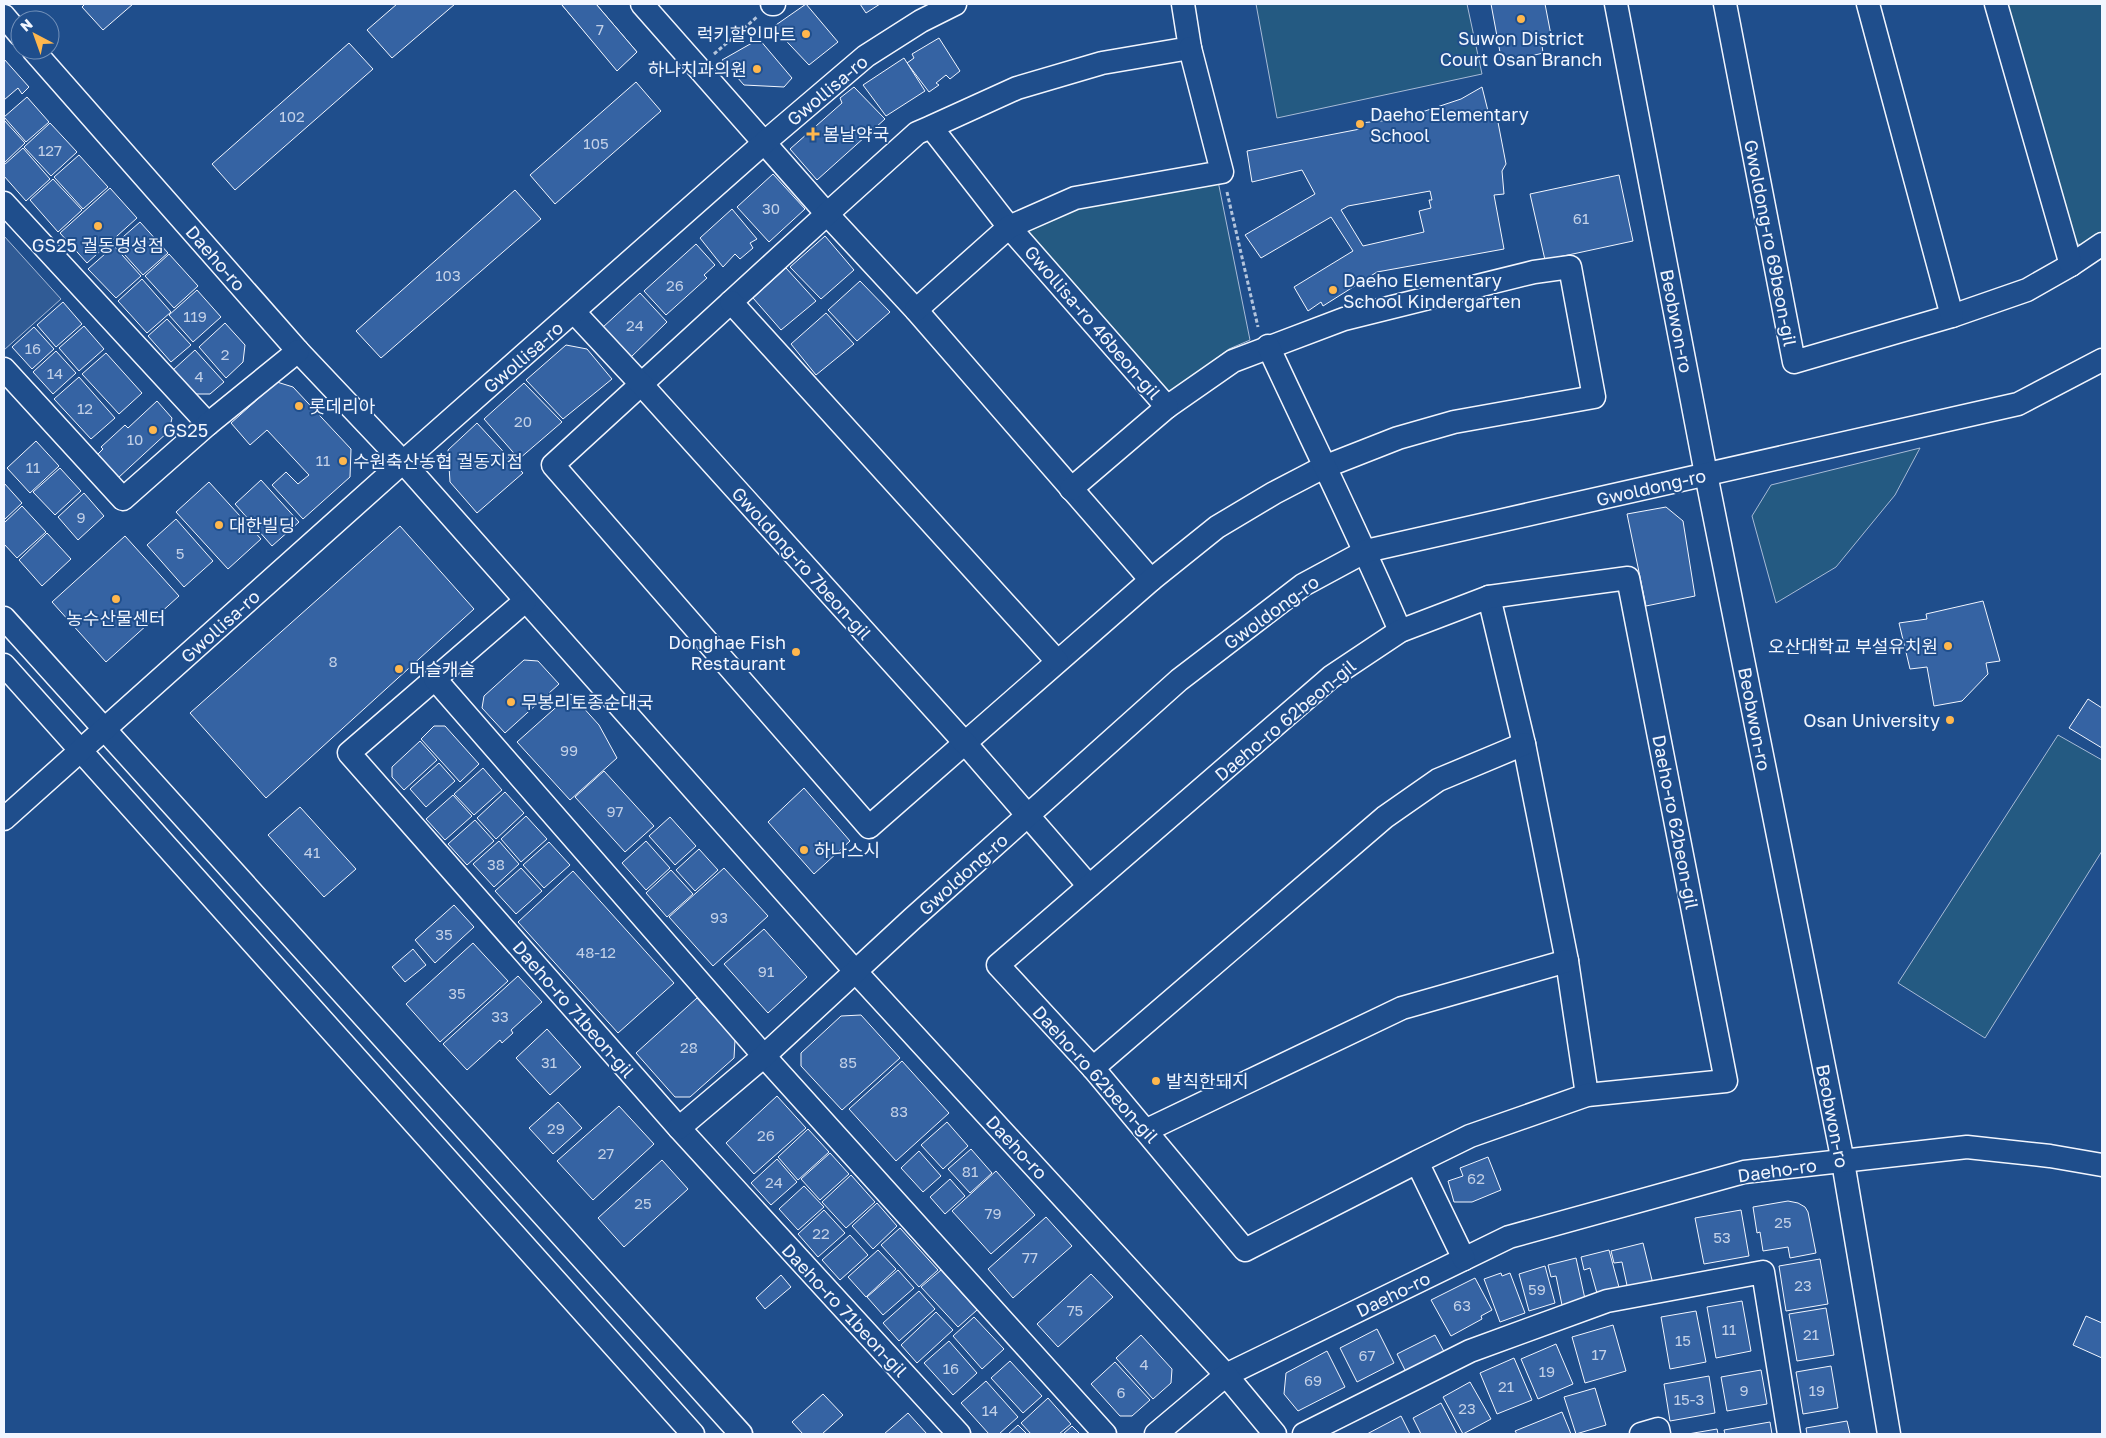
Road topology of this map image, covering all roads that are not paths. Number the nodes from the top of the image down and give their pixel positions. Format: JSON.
{"nodes":[{"id":1,"x":642,"y":4,"type":"edge"},
{"id":2,"x":955,"y":4,"type":"edge"},
{"id":3,"x":1183,"y":4,"type":"edge"},
{"id":4,"x":1616,"y":4,"type":"edge"},
{"id":5,"x":1725,"y":4,"type":"edge"},
{"id":6,"x":1868,"y":4,"type":"edge"},
{"id":7,"x":1996,"y":4,"type":"edge"},
{"id":8,"x":1190,"y":48,"type":"junction"},
{"id":9,"x":42,"y":60,"type":"edge"},
{"id":10,"x":930,"y":127,"type":"junction"},
{"id":11,"x":765,"y":142,"type":"junction"},
{"id":12,"x":4,"y":202,"type":"edge"},
{"id":13,"x":827,"y":214,"type":"junction"},
{"id":14,"x":1009,"y":228,"type":"junction"},
{"id":15,"x":2102,"y":244,"type":"edge"},
{"id":16,"x":2071,"y":265,"type":"junction"},
{"id":17,"x":731,"y":302,"type":"junction"},
{"id":18,"x":916,"y":310,"type":"junction"},
{"id":19,"x":574,"y":312,"type":"junction"},
{"id":20,"x":1952,"y":316,"type":"junction"},
{"id":21,"x":1268,"y":346,"type":"junction"},
{"id":22,"x":298,"y":351,"type":"junction"},
{"id":23,"x":2102,"y":360,"type":"edge"},
{"id":24,"x":4,"y":369,"type":"edge"},
{"id":25,"x":641,"y":384,"type":"junction"},
{"id":26,"x":1167,"y":406,"type":"junction"},
{"id":27,"x":208,"y":424,"type":"junction"},
{"id":28,"x":403,"y":462,"type":"junction"},
{"id":29,"x":1324,"y":467,"type":"junction"},
{"id":30,"x":1706,"y":474,"type":"junction"},
{"id":31,"x":1071,"y":489,"type":"junction"},
{"id":32,"x":1366,"y":551,"type":"junction"},
{"id":33,"x":1151,"y":580,"type":"junction"},
{"id":34,"x":1489,"y":597,"type":"junction"},
{"id":35,"x":525,"y":601,"type":"junction"},
{"id":36,"x":4,"y":618,"type":"edge"},
{"id":37,"x":1400,"y":631,"type":"junction"},
{"id":38,"x":1057,"y":661,"type":"junction"},
{"id":39,"x":4,"y":665,"type":"edge"},
{"id":40,"x":435,"y":679,"type":"junction"},
{"id":41,"x":105,"y":729,"type":"junction"},
{"id":42,"x":965,"y":743,"type":"junction"},
{"id":43,"x":1524,"y":744,"type":"junction"},
{"id":44,"x":82,"y":750,"type":"junction"},
{"id":45,"x":1029,"y":815,"type":"junction"},
{"id":46,"x":4,"y":819,"type":"edge"},
{"id":47,"x":1089,"y":886,"type":"junction"},
{"id":48,"x":1567,"y":961,"type":"junction"},
{"id":49,"x":856,"y":972,"type":"junction"},
{"id":50,"x":764,"y":1056,"type":"junction"},
{"id":51,"x":1093,"y":1068,"type":"junction"},
{"id":52,"x":1587,"y":1095,"type":"junction"},
{"id":53,"x":679,"y":1128,"type":"junction"},
{"id":54,"x":1147,"y":1130,"type":"junction"},
{"id":55,"x":1417,"y":1162,"type":"junction"},
{"id":56,"x":1842,"y":1162,"type":"junction"},
{"id":57,"x":2102,"y":1165,"type":"edge"},
{"id":58,"x":1464,"y":1259,"type":"junction"},
{"id":59,"x":1226,"y":1375,"type":"junction"},
{"id":60,"x":693,"y":1434,"type":"edge"},
{"id":61,"x":741,"y":1434,"type":"edge"},
{"id":62,"x":959,"y":1434,"type":"edge"},
{"id":63,"x":1105,"y":1434,"type":"edge"},
{"id":64,"x":1156,"y":1434,"type":"edge"},
{"id":65,"x":1275,"y":1434,"type":"edge"},
{"id":66,"x":1304,"y":1434,"type":"edge"},
{"id":67,"x":1641,"y":1434,"type":"edge"},
{"id":68,"x":1659,"y":1434,"type":"edge"},
{"id":69,"x":1789,"y":1434,"type":"edge"},
{"id":70,"x":1889,"y":1434,"type":"edge"}],
"edges":[{"from":1,"to":11,"type":"street"},
{"from":2,"to":11,"type":"street","name":"Gwollisa-ro"},
{"from":3,"to":8,"type":"street"},
{"from":4,"to":30,"type":"street","name":"Beobwon-ro"},
{"from":5,"to":20,"type":"street","name":"Gwoldong-ro 69beon-gil"},
{"from":6,"to":20,"type":"street"},
{"from":7,"to":16,"type":"street"},
{"from":8,"to":10,"type":"street"},
{"from":8,"to":14,"type":"street"},
{"from":9,"to":22,"type":"street","name":"Daeho-ro"},
{"from":10,"to":13,"type":"street"},
{"from":10,"to":14,"type":"street","name":"Gwollisa-ro 46beon-gil"},
{"from":11,"to":13,"type":"street"},
{"from":11,"to":19,"type":"street","name":"Gwollisa-ro"},
{"from":12,"to":27,"type":"street"},
{"from":13,"to":17,"type":"street"},
{"from":13,"to":18,"type":"street"},
{"from":14,"to":18,"type":"street"},
{"from":14,"to":26,"type":"street","name":"Gwollisa-ro 46beon-gil"},
{"from":15,"to":16,"type":"street","name":"Gwoldong-ro 69beon-gil"},
{"from":16,"to":20,"type":"street","name":"Gwoldong-ro 69beon-gil"},
{"from":17,"to":25,"type":"street"},
{"from":17,"to":38,"type":"street"},
{"from":18,"to":31,"type":"street"},
{"from":19,"to":25,"type":"street","name":"Gwoldong-ro 7beon-gil"},
{"from":19,"to":28,"type":"street","name":"Gwollisa-ro"},
{"from":21,"to":26,"type":"street","name":"Gwollisa-ro 46beon-gil"},
{"from":21,"to":29,"type":"street"},
{"from":21,"to":29,"type":"street","name":"Gwollisa-ro 46beon-gil"},
{"from":22,"to":27,"type":"street"},
{"from":22,"to":28,"type":"street","name":"Daeho-ro"},
{"from":23,"to":30,"type":"street","name":"Gwoldong-ro"},
{"from":24,"to":27,"type":"street"},
{"from":25,"to":42,"type":"street","name":"Gwoldong-ro 7beon-gil"},
{"from":25,"to":42,"type":"street","name":"Gwollisa-ro 46beon-gil"},
{"from":26,"to":31,"type":"street"},
{"from":28,"to":35,"type":"street","name":"Daeho-ro"},
{"from":28,"to":41,"type":"street","name":"Gwollisa-ro"},
{"from":29,"to":32,"type":"street"},
{"from":29,"to":33,"type":"street","name":"Gwollisa-ro 46beon-gil"},
{"from":30,"to":32,"type":"street","name":"Gwoldong-ro"},
{"from":30,"to":56,"type":"street","name":"Beobwon-ro"},
{"from":31,"to":33,"type":"street"},
{"from":32,"to":37,"type":"street"},
{"from":32,"to":45,"type":"street","name":"Gwoldong-ro"},
{"from":33,"to":38,"type":"street","name":"Gwollisa-ro 46beon-gil"},
{"from":34,"to":37,"type":"street","name":"Daeho-ro 62beon-gil"},
{"from":34,"to":43,"type":"street"},
{"from":34,"to":52,"type":"street","name":"Daeho-ro 62beon-gil"},
{"from":35,"to":40,"type":"street","name":"Daeho-ro 71beon-gil"},
{"from":35,"to":49,"type":"street","name":"Daeho-ro"},
{"from":36,"to":41,"type":"street"},
{"from":37,"to":47,"type":"street","name":"Daeho-ro 62beon-gil"},
{"from":38,"to":42,"type":"street","name":"Gwollisa-ro 46beon-gil"},
{"from":39,"to":44,"type":"street"},
{"from":40,"to":50,"type":"street"},
{"from":40,"to":53,"type":"street","name":"Daeho-ro 71beon-gil"},
{"from":41,"to":44,"type":"street","name":"Gwollisa-ro"},
{"from":41,"to":61,"type":"street"},
{"from":42,"to":45,"type":"street","name":"Gwoldong-ro 7beon-gil"},
{"from":43,"to":48,"type":"street"},
{"from":43,"to":51,"type":"street"},
{"from":44,"to":46,"type":"street","name":"Gwollisa-ro"},
{"from":44,"to":60,"type":"street"},
{"from":45,"to":47,"type":"street","name":"Gwoldong-ro 7beon-gil"},
{"from":45,"to":49,"type":"street","name":"Gwoldong-ro"},
{"from":47,"to":51,"type":"street","name":"Daeho-ro 62beon-gil"},
{"from":48,"to":52,"type":"street"},
{"from":48,"to":54,"type":"street"},
{"from":49,"to":50,"type":"street","name":"Gwoldong-ro"},
{"from":49,"to":59,"type":"street","name":"Daeho-ro"},
{"from":50,"to":53,"type":"street","name":"Gwoldong-ro"},
{"from":50,"to":63,"type":"street"},
{"from":51,"to":54,"type":"street","name":"Daeho-ro 62beon-gil"},
{"from":52,"to":55,"type":"street","name":"Daeho-ro 62beon-gil"},
{"from":53,"to":62,"type":"street","name":"Daeho-ro 71beon-gil"},
{"from":54,"to":55,"type":"street","name":"Daeho-ro 62beon-gil"},
{"from":55,"to":58,"type":"street"},
{"from":56,"to":57,"type":"street","name":"Daeho-ro"},
{"from":56,"to":58,"type":"street","name":"Daeho-ro"},
{"from":56,"to":70,"type":"street","name":"Beobwon-ro"},
{"from":58,"to":59,"type":"street","name":"Daeho-ro"},
{"from":59,"to":64,"type":"street"},
{"from":59,"to":65,"type":"street"},
{"from":66,"to":69,"type":"street"},
{"from":67,"to":68,"type":"street"}]}
